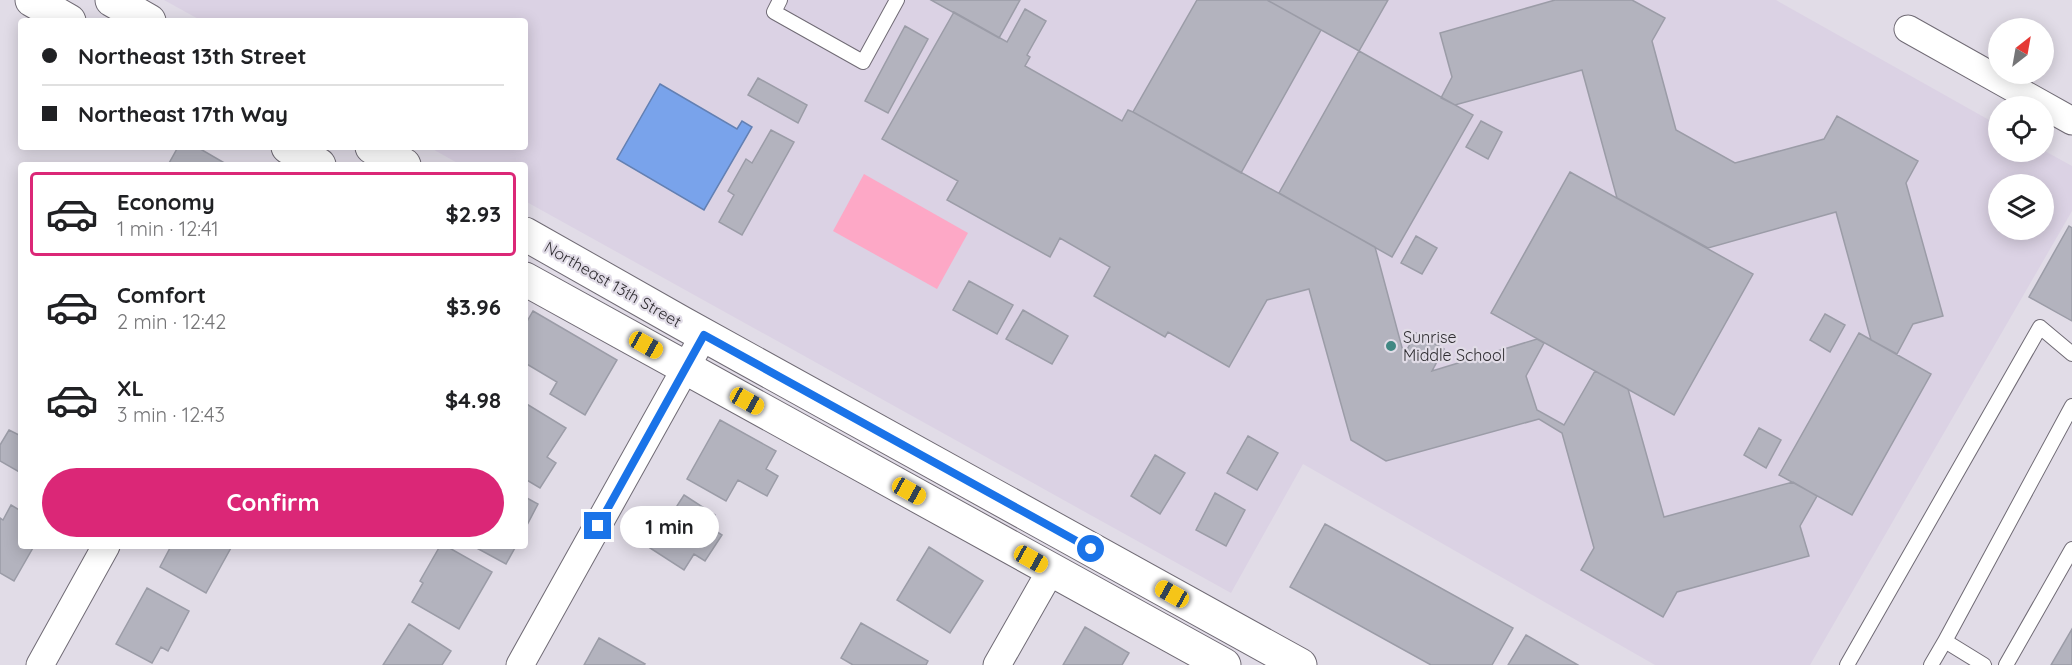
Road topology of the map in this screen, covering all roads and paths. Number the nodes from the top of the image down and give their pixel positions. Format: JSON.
{"nodes":[{"id":1,"x":32,"y":0,"type":"edge"},
{"id":2,"x":112,"y":0,"type":"edge"},
{"id":3,"x":780,"y":0,"type":"edge"},
{"id":4,"x":897,"y":0,"type":"edge"},
{"id":5,"x":64,"y":18,"type":"edge"},
{"id":6,"x":144,"y":18,"type":"edge"},
{"id":7,"x":1908,"y":29,"type":"dead end"},
{"id":8,"x":2072,"y":121,"type":"edge"},
{"id":9,"x":293,"y":150,"type":"edge"},
{"id":10,"x":377,"y":150,"type":"edge"},
{"id":11,"x":313,"y":162,"type":"edge"},
{"id":12,"x":399,"y":162,"type":"edge"},
{"id":13,"x":528,"y":236,"type":"edge"},
{"id":14,"x":528,"y":281,"type":"edge"},
{"id":15,"x":704,"y":335,"type":"junction"},
{"id":16,"x":2072,"y":354,"type":"edge"},
{"id":17,"x":687,"y":368,"type":"junction"},
{"id":18,"x":2072,"y":406,"type":"edge"},
{"id":19,"x":104,"y":549,"type":"edge"},
{"id":20,"x":2072,"y":549,"type":"edge"},
{"id":21,"x":1051,"y":570,"type":"junction"},
{"id":22,"x":1945,"y":641,"type":"junction"},
{"id":23,"x":40,"y":665,"type":"edge"},
{"id":24,"x":520,"y":665,"type":"edge"},
{"id":25,"x":998,"y":665,"type":"edge"},
{"id":26,"x":1224,"y":665,"type":"edge"},
{"id":27,"x":1300,"y":665,"type":"edge"},
{"id":28,"x":1847,"y":665,"type":"edge"},
{"id":29,"x":1931,"y":665,"type":"edge"},
{"id":30,"x":1984,"y":665,"type":"edge"},
{"id":31,"x":2006,"y":665,"type":"edge"}],
"edges":[{"from":1,"to":5,"type":"street"},
{"from":2,"to":6,"type":"street"},
{"from":3,"to":4,"type":"lane"},
{"from":7,"to":8,"type":"street"},
{"from":9,"to":11,"type":"street"},
{"from":10,"to":12,"type":"street"},
{"from":13,"to":15,"type":"street","name":"Northeast 13th Street"},
{"from":14,"to":17,"type":"street"},
{"from":15,"to":17,"type":"street"},
{"from":15,"to":27,"type":"street","name":"Northeast 13th Street"},
{"from":16,"to":28,"type":"lane"},
{"from":17,"to":21,"type":"street"},
{"from":17,"to":24,"type":"street"},
{"from":18,"to":22,"type":"lane"},
{"from":19,"to":23,"type":"street"},
{"from":20,"to":31,"type":"lane"},
{"from":21,"to":25,"type":"street"},
{"from":21,"to":26,"type":"street"},
{"from":22,"to":29,"type":"lane"},
{"from":22,"to":30,"type":"lane"}]}
